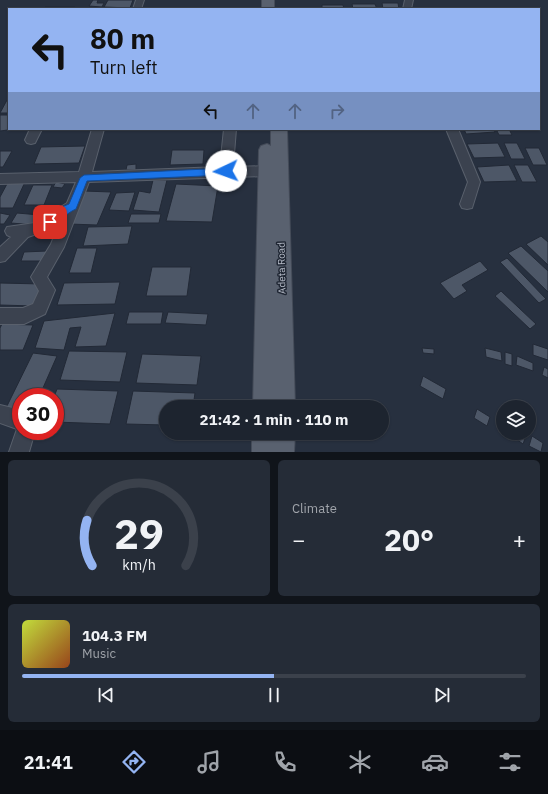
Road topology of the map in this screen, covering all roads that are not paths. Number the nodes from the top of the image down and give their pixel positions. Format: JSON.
{"nodes":[{"id":1,"x":98,"y":130,"type":"edge"},
{"id":2,"x":230,"y":130,"type":"edge"},
{"id":3,"x":267,"y":130,"type":"edge"},
{"id":4,"x":279,"y":130,"type":"edge"},
{"id":5,"x":452,"y":130,"type":"edge"},
{"id":6,"x":226,"y":171,"type":"junction"},
{"id":7,"x":267,"y":171,"type":"junction"},
{"id":8,"x":84,"y":178,"type":"junction"},
{"id":9,"x":0,"y":179,"type":"edge"},
{"id":10,"x":467,"y":204,"type":"dead end"},
{"id":11,"x":73,"y":207,"type":"junction"},
{"id":12,"x":0,"y":256,"type":"edge"},
{"id":13,"x":0,"y":316,"type":"edge"},
{"id":14,"x":265,"y":400,"type":"edge"},
{"id":15,"x":283,"y":400,"type":"edge"},
{"id":16,"x":0,"y":414,"type":"edge"},
{"id":17,"x":12,"y":417,"type":"edge"},
{"id":18,"x":23,"y":440,"type":"edge"},
{"id":19,"x":264,"y":440,"type":"edge"},
{"id":20,"x":283,"y":440,"type":"edge"},
{"id":21,"x":19,"y":452,"type":"edge"},
{"id":22,"x":264,"y":452,"type":"edge"},
{"id":23,"x":282,"y":452,"type":"edge"}],
"edges":[{"from":1,"to":8,"type":"street"},
{"from":2,"to":6,"type":"street"},
{"from":3,"to":7,"type":"main road","name":"Adeta Road"},
{"from":4,"to":15,"type":"main road","name":"Adeta Road"},
{"from":5,"to":10,"type":"street"},
{"from":6,"to":7,"type":"street"},
{"from":6,"to":8,"type":"street"},
{"from":7,"to":14,"type":"main road","name":"Adeta Road"},
{"from":8,"to":9,"type":"street"},
{"from":8,"to":11,"type":"street"},
{"from":11,"to":12,"type":"street"},
{"from":11,"to":13,"type":"street"},
{"from":16,"to":17,"type":"street"},
{"from":18,"to":21,"type":"street"},
{"from":19,"to":22,"type":"main road"},
{"from":20,"to":23,"type":"main road"}]}
